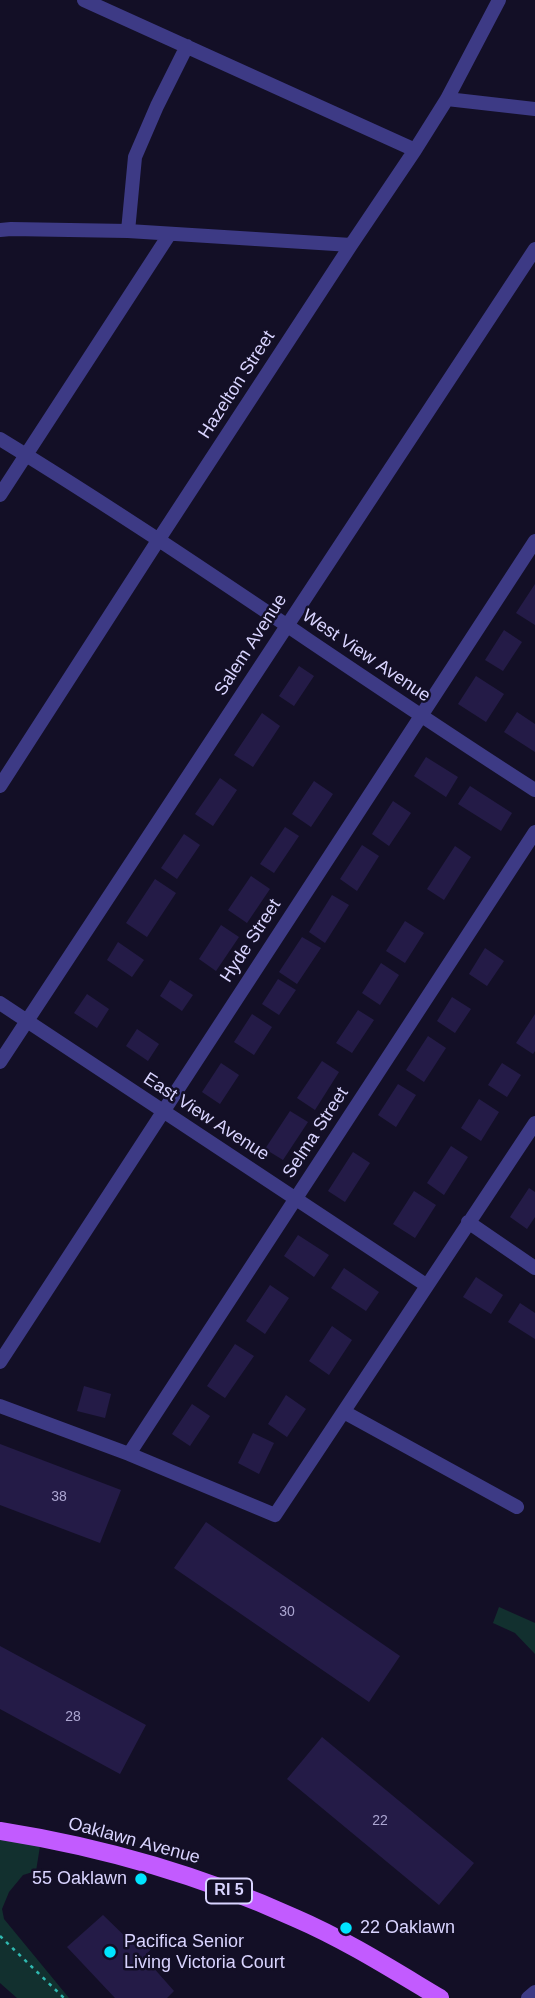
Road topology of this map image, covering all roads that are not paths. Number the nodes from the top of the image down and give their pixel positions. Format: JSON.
{"nodes":[{"id":1,"x":85,"y":0,"type":"edge"},
{"id":2,"x":499,"y":0,"type":"edge"},
{"id":3,"x":187,"y":46,"type":"junction"},
{"id":4,"x":447,"y":99,"type":"junction"},
{"id":5,"x":535,"y":109,"type":"edge"},
{"id":6,"x":415,"y":150,"type":"junction"},
{"id":7,"x":0,"y":230,"type":"edge"},
{"id":8,"x":128,"y":231,"type":"junction"},
{"id":9,"x":169,"y":235,"type":"junction"},
{"id":10,"x":351,"y":245,"type":"junction"},
{"id":11,"x":535,"y":249,"type":"edge"},
{"id":12,"x":0,"y":439,"type":"edge"},
{"id":13,"x":26,"y":455,"type":"junction"},
{"id":14,"x":0,"y":495,"type":"edge"},
{"id":15,"x":159,"y":539,"type":"junction"},
{"id":16,"x":535,"y":541,"type":"edge"},
{"id":17,"x":287,"y":626,"type":"junction"},
{"id":18,"x":421,"y":717,"type":"junction"},
{"id":19,"x":0,"y":786,"type":"edge"},
{"id":20,"x":535,"y":790,"type":"edge"},
{"id":21,"x":535,"y":832,"type":"edge"},
{"id":22,"x":0,"y":1003,"type":"edge"},
{"id":23,"x":27,"y":1021,"type":"junction"},
{"id":24,"x":0,"y":1062,"type":"edge"},
{"id":25,"x":163,"y":1112,"type":"junction"},
{"id":26,"x":535,"y":1123,"type":"edge"},
{"id":27,"x":296,"y":1199,"type":"junction"},
{"id":28,"x":468,"y":1223,"type":"junction"},
{"id":29,"x":535,"y":1268,"type":"edge"},
{"id":30,"x":426,"y":1285,"type":"junction"},
{"id":31,"x":0,"y":1362,"type":"edge"},
{"id":32,"x":0,"y":1406,"type":"edge"},
{"id":33,"x":344,"y":1412,"type":"junction"},
{"id":34,"x":129,"y":1454,"type":"junction"},
{"id":35,"x":517,"y":1507,"type":"dead end"},
{"id":36,"x":0,"y":1831,"type":"edge"},
{"id":37,"x":535,"y":1992,"type":"edge"},
{"id":38,"x":440,"y":1998,"type":"edge"},
{"id":39,"x":528,"y":1998,"type":"edge"}],
"edges":[{"from":1,"to":3,"type":"street"},
{"from":2,"to":4,"type":"street","name":"Hazelton Street"},
{"from":3,"to":6,"type":"street"},
{"from":3,"to":8,"type":"street"},
{"from":4,"to":5,"type":"street"},
{"from":4,"to":6,"type":"street","name":"Hazelton Street"},
{"from":6,"to":10,"type":"street","name":"Hazelton Street"},
{"from":7,"to":8,"type":"street"},
{"from":8,"to":9,"type":"street"},
{"from":9,"to":10,"type":"street"},
{"from":9,"to":13,"type":"street"},
{"from":10,"to":15,"type":"street","name":"Hazelton Street"},
{"from":11,"to":17,"type":"street","name":"Salem Avenue"},
{"from":12,"to":13,"type":"street","name":"West View Avenue"},
{"from":13,"to":14,"type":"street"},
{"from":13,"to":15,"type":"street","name":"West View Avenue"},
{"from":15,"to":17,"type":"street","name":"West View Avenue"},
{"from":15,"to":19,"type":"street","name":"Hazelton Street"},
{"from":16,"to":18,"type":"street","name":"Hyde Street"},
{"from":17,"to":18,"type":"street","name":"West View Avenue"},
{"from":17,"to":23,"type":"street","name":"Salem Avenue"},
{"from":18,"to":20,"type":"street","name":"West View Avenue"},
{"from":18,"to":25,"type":"street","name":"Hyde Street"},
{"from":21,"to":27,"type":"street","name":"Selma Street"},
{"from":22,"to":23,"type":"street","name":"East View Avenue"},
{"from":23,"to":24,"type":"street","name":"Salem Avenue"},
{"from":23,"to":25,"type":"street","name":"East View Avenue"},
{"from":25,"to":27,"type":"street","name":"East View Avenue"},
{"from":25,"to":31,"type":"street","name":"Hyde Street"},
{"from":26,"to":28,"type":"street"},
{"from":27,"to":30,"type":"street","name":"East View Avenue"},
{"from":27,"to":34,"type":"street","name":"Selma Street"},
{"from":28,"to":29,"type":"street"},
{"from":28,"to":30,"type":"street"},
{"from":30,"to":33,"type":"street"},
{"from":32,"to":34,"type":"street"},
{"from":33,"to":34,"type":"street"},
{"from":33,"to":35,"type":"street"},
{"from":36,"to":38,"type":"main road","name":"Oaklawn Avenue","number":"RI 5"},
{"from":37,"to":39,"type":"street"}]}
